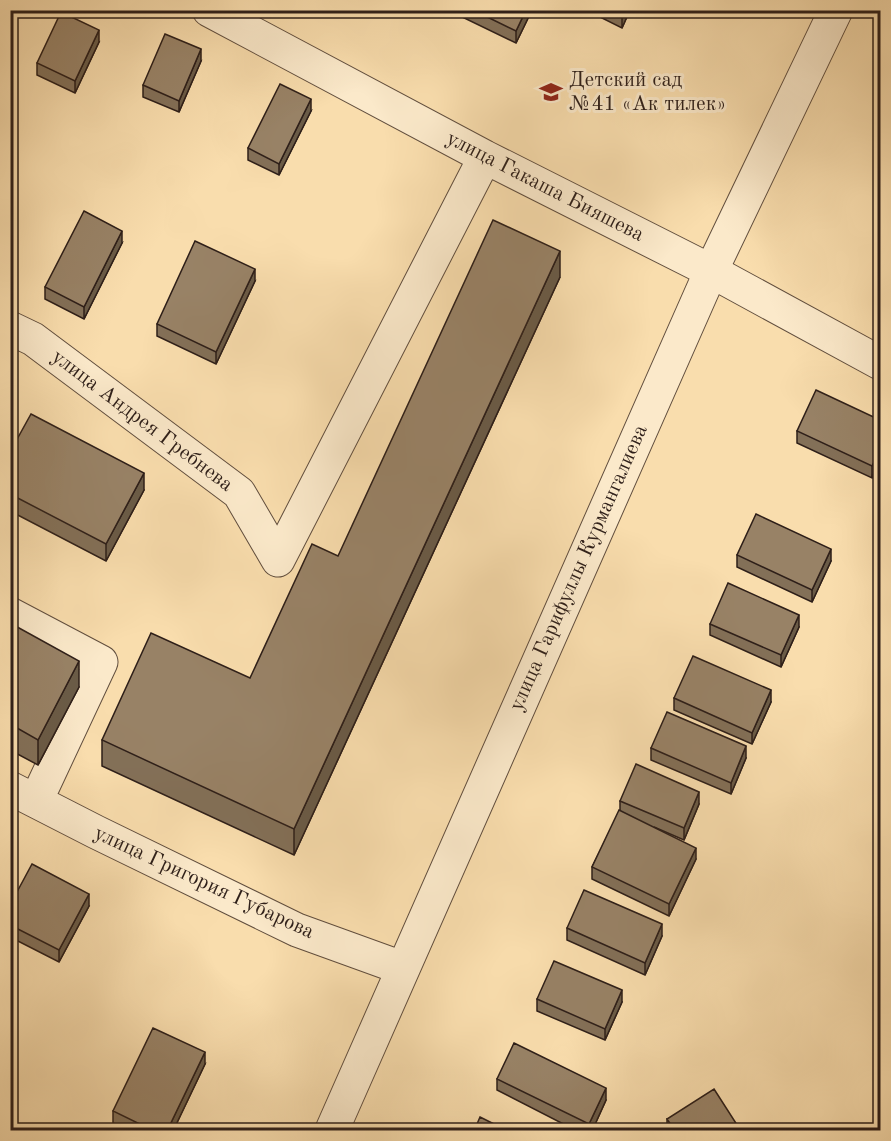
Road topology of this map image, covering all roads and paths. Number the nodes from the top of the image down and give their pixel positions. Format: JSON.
{"nodes":[{"id":1,"x":209,"y":10,"type":"edge"},
{"id":2,"x":836,"y":10,"type":"edge"},
{"id":3,"x":485,"y":158,"type":"junction"},
{"id":4,"x":711,"y":271,"type":"junction"},
{"id":5,"x":10,"y":328,"type":"edge"},
{"id":6,"x":880,"y":363,"type":"edge"},
{"id":7,"x":10,"y":614,"type":"edge"},
{"id":8,"x":23,"y":794,"type":"edge"},
{"id":9,"x":402,"y":968,"type":"junction"},
{"id":10,"x":332,"y":1131,"type":"edge"}],
"edges":[{"from":1,"to":3,"type":"street","name":"улица Гакаша Бияшева"},
{"from":2,"to":4,"type":"street","name":"улица Гарифуллы Курмангалиева"},
{"from":3,"to":4,"type":"street","name":"улица Гакаша Бияшева"},
{"from":3,"to":5,"type":"street","name":"улица Андрея Гребнева"},
{"from":4,"to":6,"type":"street","name":"улица Гакаша Бияшева"},
{"from":4,"to":9,"type":"street","name":"улица Гарифуллы Курмангалиева"},
{"from":7,"to":8,"type":"street"},
{"from":8,"to":9,"type":"street","name":"улица Григория Губарова"},
{"from":9,"to":10,"type":"street","name":"улица Гарифуллы Курмангалиева"}]}
